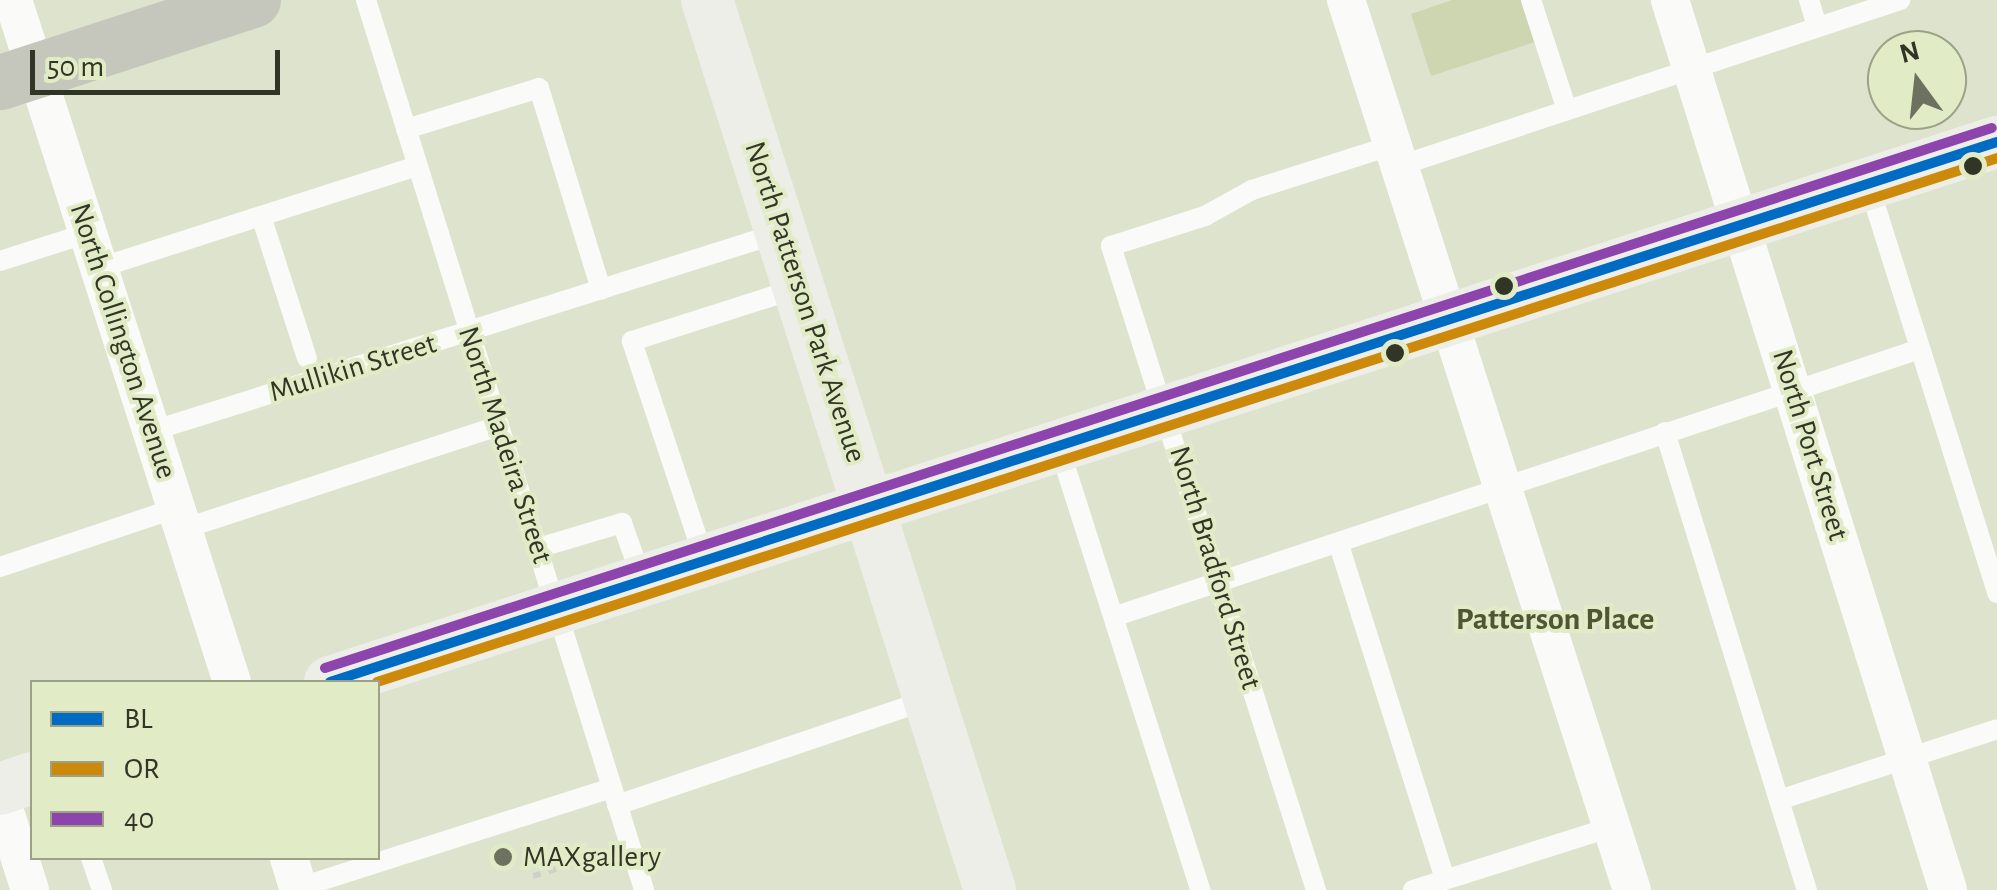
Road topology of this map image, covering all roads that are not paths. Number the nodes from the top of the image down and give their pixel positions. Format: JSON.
{"nodes":[{"id":1,"x":13,"y":0,"type":"edge"},
{"id":2,"x":253,"y":0,"type":"edge"},
{"id":3,"x":366,"y":0,"type":"edge"},
{"id":4,"x":707,"y":0,"type":"edge"},
{"id":5,"x":1346,"y":0,"type":"edge"},
{"id":6,"x":1530,"y":0,"type":"edge"},
{"id":7,"x":1670,"y":0,"type":"edge"},
{"id":8,"x":1809,"y":0,"type":"edge"},
{"id":9,"x":1900,"y":0,"type":"edge"},
{"id":10,"x":1818,"y":27,"type":"junction"},
{"id":11,"x":1692,"y":68,"type":"junction"},
{"id":12,"x":18,"y":76,"type":"edge"},
{"id":13,"x":1567,"y":110,"type":"junction"},
{"id":14,"x":406,"y":129,"type":"junction"},
{"id":15,"x":1997,"y":142,"type":"edge"},
{"id":16,"x":1396,"y":156,"type":"junction"},
{"id":17,"x":417,"y":166,"type":"junction"},
{"id":18,"x":1868,"y":184,"type":"junction"},
{"id":19,"x":261,"y":216,"type":"junction"},
{"id":20,"x":1742,"y":224,"type":"junction"},
{"id":21,"x":782,"y":232,"type":"junction"},
{"id":22,"x":94,"y":250,"type":"junction"},
{"id":23,"x":0,"y":261,"type":"edge"},
{"id":24,"x":800,"y":288,"type":"junction"},
{"id":25,"x":601,"y":290,"type":"junction"},
{"id":26,"x":1448,"y":319,"type":"junction"},
{"id":27,"x":468,"y":333,"type":"junction"},
{"id":28,"x":1920,"y":349,"type":"junction"},
{"id":29,"x":306,"y":358,"type":"dead end"},
{"id":30,"x":1794,"y":390,"type":"junction"},
{"id":31,"x":1166,"y":410,"type":"junction"},
{"id":32,"x":498,"y":426,"type":"junction"},
{"id":33,"x":152,"y":431,"type":"junction"},
{"id":34,"x":1664,"y":432,"type":"junction"},
{"id":35,"x":1058,"y":446,"type":"junction"},
{"id":36,"x":1503,"y":488,"type":"junction"},
{"id":37,"x":871,"y":507,"type":"junction"},
{"id":38,"x":180,"y":519,"type":"junction"},
{"id":39,"x":1339,"y":545,"type":"junction"},
{"id":40,"x":538,"y":548,"type":"junction"},
{"id":41,"x":704,"y":561,"type":"junction"},
{"id":42,"x":0,"y":567,"type":"edge"},
{"id":43,"x":643,"y":581,"type":"junction"},
{"id":44,"x":1220,"y":584,"type":"junction"},
{"id":45,"x":1997,"y":593,"type":"edge"},
{"id":46,"x":557,"y":609,"type":"junction"},
{"id":47,"x":1116,"y":616,"type":"junction"},
{"id":48,"x":231,"y":680,"type":"edge"},
{"id":49,"x":336,"y":680,"type":"edge"},
{"id":50,"x":929,"y":700,"type":"junction"},
{"id":51,"x":1997,"y":729,"type":"edge"},
{"id":52,"x":1907,"y":758,"type":"junction"},
{"id":53,"x":30,"y":779,"type":"edge"},
{"id":54,"x":0,"y":792,"type":"edge"},
{"id":55,"x":615,"y":796,"type":"junction"},
{"id":56,"x":1779,"y":800,"type":"junction"},
{"id":57,"x":1612,"y":828,"type":"junction"},
{"id":58,"x":380,"y":856,"type":"edge"},
{"id":59,"x":92,"y":860,"type":"edge"},
{"id":60,"x":365,"y":860,"type":"edge"},
{"id":61,"x":295,"y":878,"type":"edge"},
{"id":62,"x":1445,"y":880,"type":"junction"},
{"id":63,"x":30,"y":890,"type":"edge"},
{"id":64,"x":102,"y":890,"type":"edge"},
{"id":65,"x":644,"y":890,"type":"edge"},
{"id":66,"x":990,"y":890,"type":"edge"},
{"id":67,"x":1200,"y":890,"type":"edge"},
{"id":68,"x":1316,"y":890,"type":"edge"},
{"id":69,"x":1414,"y":890,"type":"edge"},
{"id":70,"x":1632,"y":890,"type":"edge"},
{"id":71,"x":1807,"y":890,"type":"edge"},
{"id":72,"x":1948,"y":890,"type":"edge"}],
"edges":[{"from":1,"to":12,"type":"street","name":"North Collington Avenue"},
{"from":2,"to":12,"type":"main road"},
{"from":3,"to":14,"type":"lane","name":"North Madeira Street"},
{"from":4,"to":21,"type":"main road","name":"North Patterson Park Avenue"},
{"from":5,"to":16,"type":"street"},
{"from":6,"to":13,"type":"lane"},
{"from":7,"to":11,"type":"street","name":"North Port Street"},
{"from":8,"to":10,"type":"lane"},
{"from":9,"to":10,"type":"lane"},
{"from":10,"to":11,"type":"lane"},
{"from":11,"to":13,"type":"lane"},
{"from":11,"to":20,"type":"street","name":"North Port Street"},
{"from":12,"to":22,"type":"street","name":"North Collington Avenue"},
{"from":13,"to":16,"type":"lane"},
{"from":14,"to":17,"type":"lane","name":"North Madeira Street"},
{"from":14,"to":25,"type":"lane"},
{"from":15,"to":18,"type":"main road"},
{"from":16,"to":26,"type":"street"},
{"from":16,"to":31,"type":"lane","name":"North Bradford Street"},
{"from":17,"to":19,"type":"lane"},
{"from":17,"to":27,"type":"lane","name":"North Madeira Street"},
{"from":18,"to":20,"type":"main road"},
{"from":18,"to":28,"type":"lane"},
{"from":19,"to":22,"type":"lane"},
{"from":19,"to":29,"type":"lane"},
{"from":20,"to":26,"type":"main road"},
{"from":20,"to":30,"type":"street","name":"North Port Street"},
{"from":21,"to":24,"type":"main road","name":"North Patterson Park Avenue"},
{"from":21,"to":25,"type":"lane","name":"Mullikin Street"},
{"from":22,"to":23,"type":"lane"},
{"from":22,"to":33,"type":"street","name":"North Collington Avenue"},
{"from":24,"to":37,"type":"main road","name":"North Patterson Park Avenue"},
{"from":24,"to":41,"type":"lane"},
{"from":25,"to":27,"type":"lane","name":"Mullikin Street"},
{"from":26,"to":31,"type":"main road"},
{"from":26,"to":36,"type":"street"},
{"from":27,"to":32,"type":"lane","name":"North Madeira Street"},
{"from":27,"to":33,"type":"lane","name":"Mullikin Street"},
{"from":28,"to":30,"type":"lane"},
{"from":28,"to":45,"type":"lane"},
{"from":30,"to":34,"type":"lane"},
{"from":30,"to":52,"type":"street","name":"North Port Street"},
{"from":31,"to":35,"type":"main road"},
{"from":31,"to":44,"type":"lane","name":"North Bradford Street"},
{"from":32,"to":38,"type":"lane"},
{"from":32,"to":40,"type":"lane","name":"North Madeira Street"},
{"from":33,"to":38,"type":"street","name":"North Collington Avenue"},
{"from":34,"to":36,"type":"lane"},
{"from":34,"to":56,"type":"lane"},
{"from":35,"to":37,"type":"main road"},
{"from":35,"to":47,"type":"lane"},
{"from":36,"to":39,"type":"lane"},
{"from":36,"to":57,"type":"street"},
{"from":37,"to":41,"type":"main road"},
{"from":37,"to":50,"type":"main road","name":"North Patterson Park Avenue"},
{"from":38,"to":42,"type":"lane"},
{"from":38,"to":48,"type":"street","name":"North Collington Avenue"},
{"from":39,"to":44,"type":"lane"},
{"from":39,"to":62,"type":"lane"},
{"from":40,"to":43,"type":"lane"},
{"from":40,"to":46,"type":"lane","name":"North Madeira Street"},
{"from":41,"to":43,"type":"main road"},
{"from":43,"to":46,"type":"main road"},
{"from":44,"to":47,"type":"lane"},
{"from":44,"to":68,"type":"lane","name":"North Bradford Street"},
{"from":46,"to":49,"type":"main road"},
{"from":46,"to":55,"type":"lane","name":"North Madeira Street"},
{"from":47,"to":67,"type":"lane"},
{"from":50,"to":55,"type":"lane"},
{"from":50,"to":66,"type":"main road","name":"North Patterson Park Avenue"},
{"from":51,"to":52,"type":"lane"},
{"from":52,"to":56,"type":"lane"},
{"from":52,"to":72,"type":"street","name":"North Port Street"},
{"from":53,"to":54,"type":"main road"},
{"from":54,"to":63,"type":"street"},
{"from":55,"to":58,"type":"lane"},
{"from":55,"to":65,"type":"lane","name":"North Madeira Street"},
{"from":56,"to":71,"type":"lane"},
{"from":57,"to":62,"type":"lane"},
{"from":57,"to":70,"type":"street"},
{"from":59,"to":64,"type":"lane"},
{"from":60,"to":61,"type":"lane"},
{"from":62,"to":69,"type":"lane"}]}
